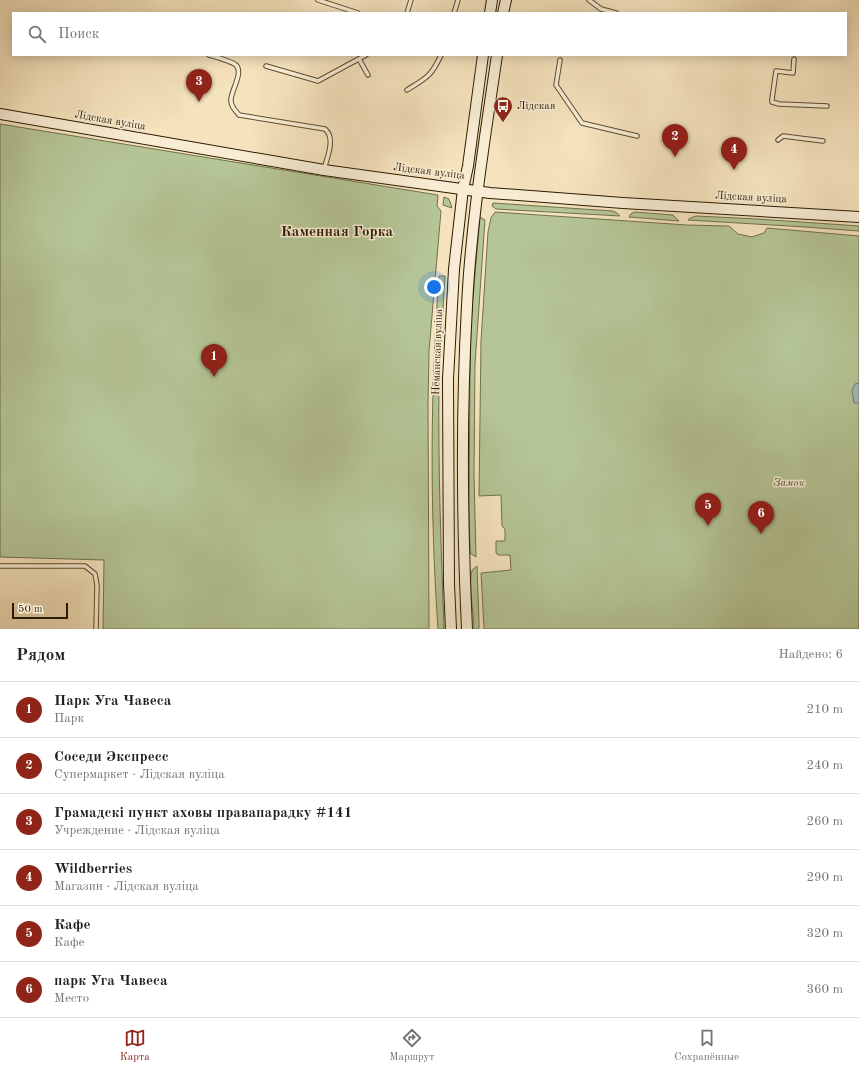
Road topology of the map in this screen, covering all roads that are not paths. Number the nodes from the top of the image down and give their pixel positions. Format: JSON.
{"nodes":[{"id":1,"x":318,"y":0,"type":"edge"},
{"id":2,"x":411,"y":0,"type":"edge"},
{"id":3,"x":458,"y":0,"type":"edge"},
{"id":4,"x":492,"y":0,"type":"edge"},
{"id":5,"x":506,"y":0,"type":"edge"},
{"id":6,"x":589,"y":0,"type":"edge"},
{"id":7,"x":355,"y":12,"type":"edge"},
{"id":8,"x":407,"y":12,"type":"edge"},
{"id":9,"x":454,"y":12,"type":"edge"},
{"id":10,"x":490,"y":12,"type":"edge"},
{"id":11,"x":503,"y":12,"type":"edge"},
{"id":12,"x":612,"y":12,"type":"edge"},
{"id":13,"x":212,"y":56,"type":"edge"},
{"id":14,"x":364,"y":56,"type":"edge"},
{"id":15,"x":441,"y":56,"type":"edge"},
{"id":16,"x":483,"y":56,"type":"edge"},
{"id":17,"x":497,"y":56,"type":"edge"},
{"id":18,"x":359,"y":59,"type":"junction"},
{"id":19,"x":794,"y":59,"type":"dead end"},
{"id":20,"x":560,"y":60,"type":"dead end"},
{"id":21,"x":266,"y":66,"type":"dead end"},
{"id":22,"x":368,"y":75,"type":"dead end"},
{"id":23,"x":407,"y":90,"type":"dead end"},
{"id":24,"x":827,"y":106,"type":"dead end"},
{"id":25,"x":0,"y":114,"type":"edge"},
{"id":26,"x":637,"y":136,"type":"dead end"},
{"id":27,"x":778,"y":140,"type":"dead end"},
{"id":28,"x":823,"y":141,"type":"dead end"},
{"id":29,"x":324,"y":170,"type":"junction"},
{"id":30,"x":463,"y":189,"type":"junction"},
{"id":31,"x":478,"y":191,"type":"junction"},
{"id":32,"x":859,"y":216,"type":"edge"},
{"id":33,"x":0,"y":566,"type":"edge"},
{"id":34,"x":96,"y":629,"type":"edge"},
{"id":35,"x":451,"y":629,"type":"edge"},
{"id":36,"x":467,"y":629,"type":"edge"}],
"edges":[{"from":1,"to":7,"type":"lane"},
{"from":2,"to":8,"type":"lane"},
{"from":3,"to":9,"type":"lane"},
{"from":4,"to":10,"type":"main road"},
{"from":5,"to":11,"type":"main road"},
{"from":6,"to":12,"type":"lane"},
{"from":13,"to":29,"type":"lane"},
{"from":14,"to":18,"type":"lane"},
{"from":15,"to":23,"type":"lane"},
{"from":16,"to":30,"type":"main road","name":"Нёманская вуліца"},
{"from":17,"to":31,"type":"main road"},
{"from":18,"to":21,"type":"lane"},
{"from":18,"to":22,"type":"lane"},
{"from":19,"to":24,"type":"lane"},
{"from":20,"to":26,"type":"lane"},
{"from":25,"to":29,"type":"main road","name":"Лідская вуліца"},
{"from":27,"to":28,"type":"lane"},
{"from":29,"to":30,"type":"main road","name":"Лідская вуліца"},
{"from":30,"to":31,"type":"main road","name":"Лідская вуліца"},
{"from":30,"to":35,"type":"main road","name":"Нёманская вуліца"},
{"from":31,"to":32,"type":"main road","name":"Лідская вуліца"},
{"from":31,"to":36,"type":"main road"},
{"from":33,"to":34,"type":"lane"}]}
